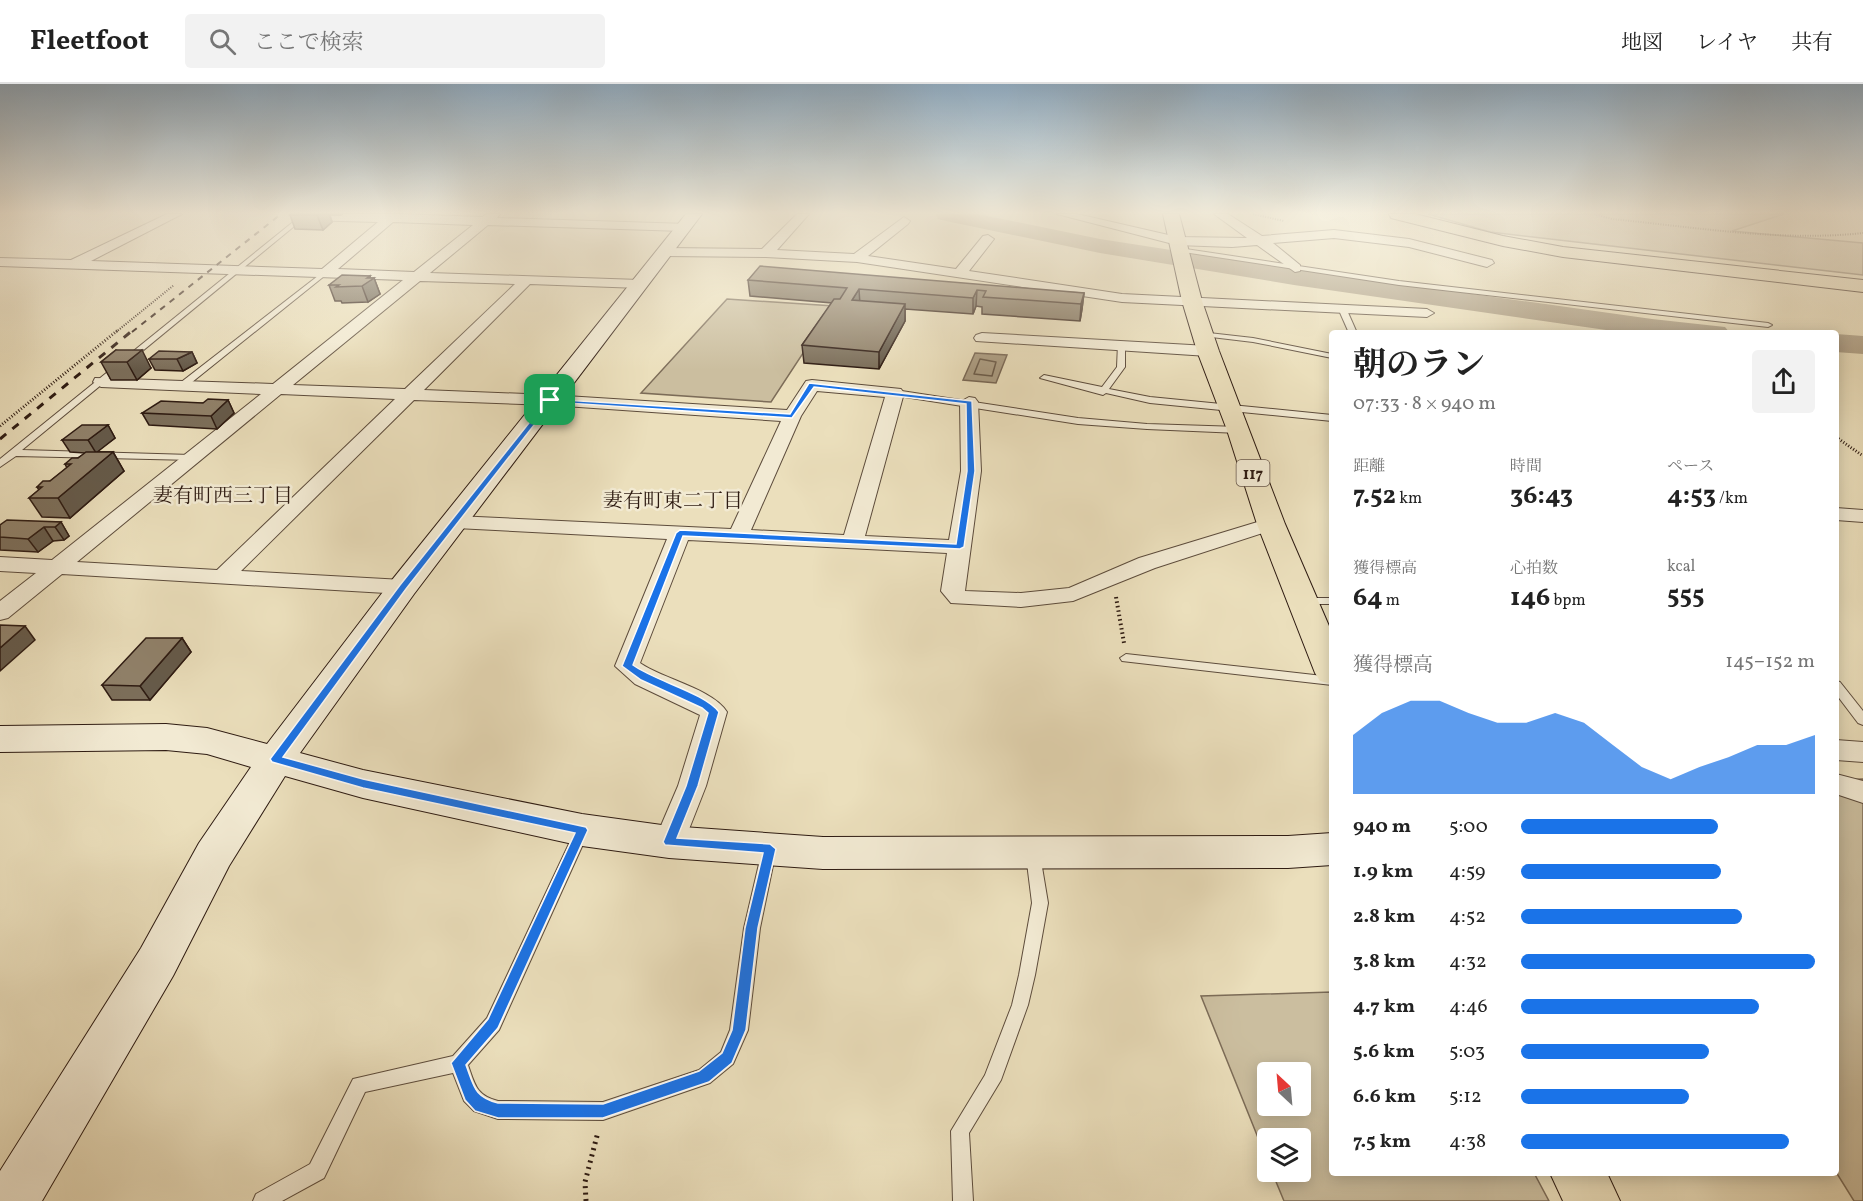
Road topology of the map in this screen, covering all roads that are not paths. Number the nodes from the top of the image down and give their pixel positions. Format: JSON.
{"nodes":[{"id":1,"x":98,"y":266,"type":"edge"},
{"id":2,"x":242,"y":266,"type":"edge"},
{"id":3,"x":333,"y":266,"type":"edge"},
{"id":4,"x":431,"y":266,"type":"edge"},
{"id":5,"x":654,"y":266,"type":"edge"},
{"id":6,"x":917,"y":266,"type":"edge"},
{"id":7,"x":966,"y":266,"type":"edge"},
{"id":8,"x":1183,"y":266,"type":"edge"},
{"id":9,"x":1281,"y":266,"type":"edge"},
{"id":10,"x":1688,"y":266,"type":"edge"},
{"id":11,"x":1295,"y":268,"type":"joint"},
{"id":12,"x":236,"y":271,"type":"junction"},
{"id":13,"x":961,"y":272,"type":"junction"},
{"id":14,"x":325,"y":273,"type":"junction"},
{"id":15,"x":419,"y":276,"type":"junction"},
{"id":16,"x":527,"y":280,"type":"junction"},
{"id":17,"x":640,"y":284,"type":"junction"},
{"id":18,"x":1863,"y":286,"type":"edge"},
{"id":19,"x":1192,"y":301,"type":"junction"},
{"id":20,"x":1342,"y":308,"type":"junction"},
{"id":21,"x":1427,"y":313,"type":"dead end"},
{"id":22,"x":1768,"y":325,"type":"dead end"},
{"id":23,"x":1352,"y":330,"type":"edge"},
{"id":24,"x":982,"y":338,"type":"dead end"},
{"id":25,"x":1205,"y":342,"type":"junction"},
{"id":26,"x":1121,"y":346,"type":"junction"},
{"id":27,"x":1329,"y":355,"type":"edge"},
{"id":28,"x":1044,"y":378,"type":"dead end"},
{"id":29,"x":101,"y":382,"type":"junction"},
{"id":30,"x":183,"y":385,"type":"junction"},
{"id":31,"x":278,"y":388,"type":"junction"},
{"id":32,"x":1103,"y":392,"type":"junction"},
{"id":33,"x":895,"y":393,"type":"junction"},
{"id":34,"x":410,"y":394,"type":"junction"},
{"id":35,"x":550,"y":400,"type":"junction"},
{"id":36,"x":969,"y":402,"type":"junction"},
{"id":37,"x":792,"y":416,"type":"junction"},
{"id":38,"x":1329,"y":418,"type":"edge"},
{"id":39,"x":1235,"y":420,"type":"junction"},
{"id":40,"x":14,"y":453,"type":"junction"},
{"id":41,"x":191,"y":458,"type":"junction"},
{"id":42,"x":0,"y":464,"type":"edge"},
{"id":43,"x":1839,"y":514,"type":"edge"},
{"id":44,"x":1863,"y":516,"type":"edge"},
{"id":45,"x":456,"y":522,"type":"junction"},
{"id":46,"x":1271,"y":524,"type":"junction"},
{"id":47,"x":680,"y":533,"type":"junction"},
{"id":48,"x":738,"y":536,"type":"junction"},
{"id":49,"x":853,"y":541,"type":"junction"},
{"id":50,"x":960,"y":547,"type":"junction"},
{"id":51,"x":0,"y":564,"type":"edge"},
{"id":52,"x":57,"y":567,"type":"junction"},
{"id":53,"x":223,"y":576,"type":"junction"},
{"id":54,"x":403,"y":587,"type":"junction"},
{"id":55,"x":1329,"y":601,"type":"edge"},
{"id":56,"x":1305,"y":602,"type":"junction"},
{"id":57,"x":0,"y":613,"type":"edge"},
{"id":58,"x":1126,"y":658,"type":"road end"},
{"id":59,"x":1329,"y":665,"type":"edge"},
{"id":60,"x":1329,"y":681,"type":"edge"},
{"id":61,"x":1839,"y":689,"type":"edge"},
{"id":62,"x":1863,"y":720,"type":"edge"},
{"id":63,"x":0,"y":739,"type":"edge"},
{"id":64,"x":1839,"y":750,"type":"edge"},
{"id":65,"x":1863,"y":752,"type":"edge"},
{"id":66,"x":276,"y":759,"type":"junction"},
{"id":67,"x":1839,"y":785,"type":"edge"},
{"id":68,"x":1863,"y":792,"type":"edge"},
{"id":69,"x":582,"y":830,"type":"junction"},
{"id":70,"x":669,"y":842,"type":"junction"},
{"id":71,"x":770,"y":849,"type":"junction"},
{"id":72,"x":1329,"y":849,"type":"edge"},
{"id":73,"x":1033,"y":854,"type":"junction"},
{"id":74,"x":458,"y":1063,"type":"junction"},
{"id":75,"x":1579,"y":1176,"type":"edge"},
{"id":76,"x":12,"y":1201,"type":"edge"},
{"id":77,"x":263,"y":1201,"type":"edge"},
{"id":78,"x":963,"y":1201,"type":"edge"},
{"id":79,"x":1593,"y":1201,"type":"edge"}],
"edges":[{"from":1,"to":12,"type":"street"},
{"from":2,"to":12,"type":"lane"},
{"from":3,"to":14,"type":"street"},
{"from":4,"to":15,"type":"street"},
{"from":5,"to":17,"type":"street"},
{"from":6,"to":13,"type":"street"},
{"from":7,"to":13,"type":"street"},
{"from":8,"to":19,"type":"highway","number":"117"},
{"from":9,"to":11,"type":"lane"},
{"from":10,"to":18,"type":"highway"},
{"from":11,"to":22,"type":"lane"},
{"from":12,"to":14,"type":"street"},
{"from":12,"to":29,"type":"lane"},
{"from":13,"to":19,"type":"street"},
{"from":14,"to":15,"type":"street"},
{"from":14,"to":30,"type":"lane"},
{"from":15,"to":16,"type":"street"},
{"from":15,"to":31,"type":"street"},
{"from":16,"to":17,"type":"street"},
{"from":16,"to":34,"type":"street"},
{"from":17,"to":35,"type":"street"},
{"from":19,"to":20,"type":"street"},
{"from":19,"to":25,"type":"highway","number":"117"},
{"from":20,"to":21,"type":"street"},
{"from":20,"to":23,"type":"lane"},
{"from":24,"to":26,"type":"street"},
{"from":25,"to":26,"type":"street"},
{"from":25,"to":27,"type":"lane"},
{"from":25,"to":39,"type":"highway","number":"117"},
{"from":26,"to":32,"type":"lane"},
{"from":28,"to":32,"type":"lane"},
{"from":29,"to":30,"type":"street"},
{"from":29,"to":40,"type":"lane"},
{"from":30,"to":31,"type":"street"},
{"from":31,"to":34,"type":"street"},
{"from":31,"to":41,"type":"street"},
{"from":32,"to":39,"type":"lane"},
{"from":33,"to":36,"type":"lane"},
{"from":33,"to":37,"type":"street"},
{"from":33,"to":49,"type":"street"},
{"from":34,"to":35,"type":"street"},
{"from":34,"to":53,"type":"street"},
{"from":35,"to":37,"type":"street"},
{"from":35,"to":45,"type":"street"},
{"from":36,"to":39,"type":"lane"},
{"from":36,"to":50,"type":"street"},
{"from":37,"to":48,"type":"street"},
{"from":38,"to":39,"type":"lane"},
{"from":39,"to":46,"type":"highway","number":"117"},
{"from":40,"to":41,"type":"lane"},
{"from":40,"to":42,"type":"lane"},
{"from":41,"to":52,"type":"street"},
{"from":43,"to":44,"type":"street"},
{"from":45,"to":47,"type":"street"},
{"from":45,"to":54,"type":"street"},
{"from":46,"to":50,"type":"street"},
{"from":46,"to":56,"type":"highway","number":"117"},
{"from":47,"to":48,"type":"street"},
{"from":47,"to":70,"type":"street"},
{"from":48,"to":49,"type":"street"},
{"from":49,"to":50,"type":"street"},
{"from":51,"to":52,"type":"street"},
{"from":52,"to":53,"type":"street"},
{"from":52,"to":57,"type":"street"},
{"from":53,"to":54,"type":"street"},
{"from":54,"to":66,"type":"street"},
{"from":55,"to":56,"type":"lane"},
{"from":56,"to":59,"type":"highway","number":"117"},
{"from":58,"to":60,"type":"lane"},
{"from":61,"to":62,"type":"lane"},
{"from":63,"to":66,"type":"street"},
{"from":64,"to":65,"type":"street"},
{"from":66,"to":69,"type":"street"},
{"from":66,"to":76,"type":"street"},
{"from":67,"to":68,"type":"street"},
{"from":69,"to":70,"type":"street"},
{"from":69,"to":74,"type":"lane"},
{"from":70,"to":71,"type":"street"},
{"from":71,"to":73,"type":"street"},
{"from":71,"to":74,"type":"lane"},
{"from":72,"to":73,"type":"street"},
{"from":73,"to":78,"type":"lane"},
{"from":74,"to":77,"type":"lane"},
{"from":75,"to":79,"type":"highway"}]}
